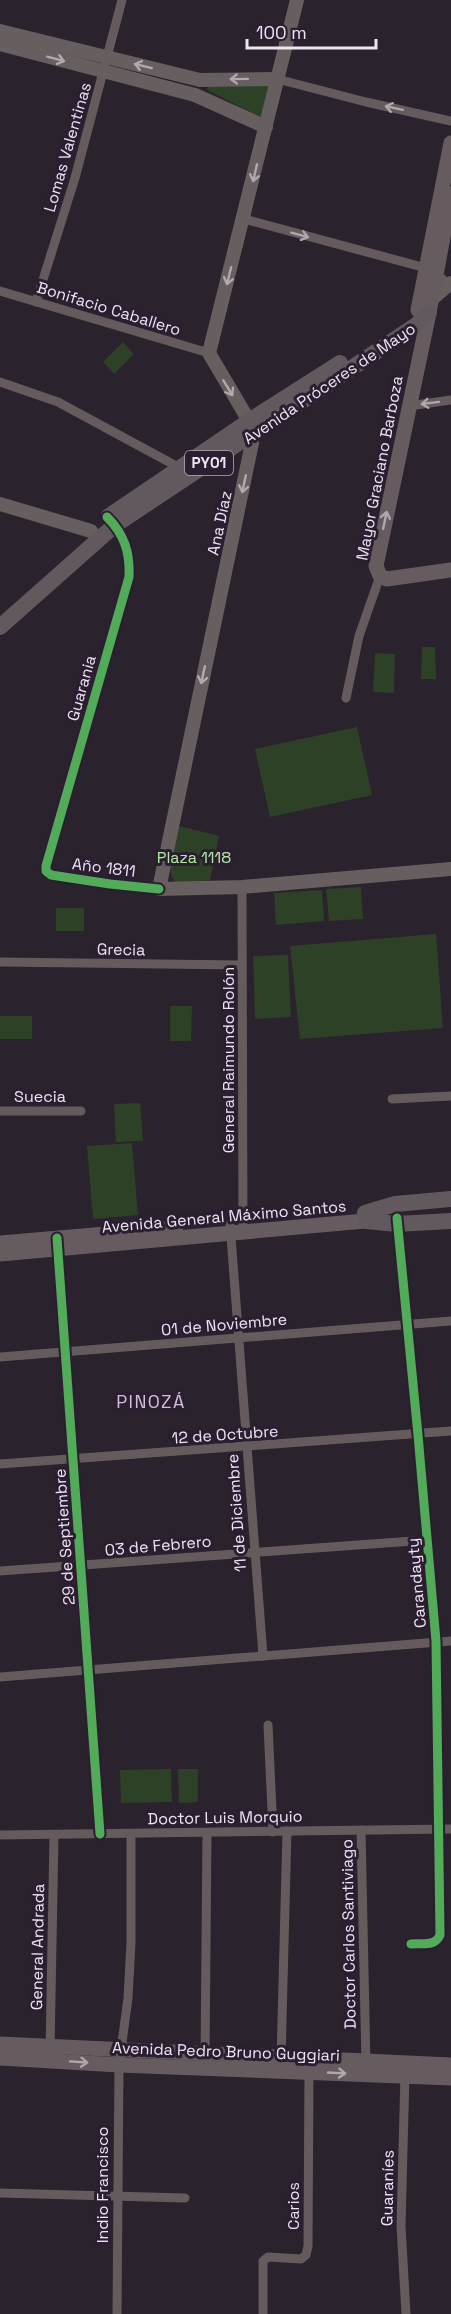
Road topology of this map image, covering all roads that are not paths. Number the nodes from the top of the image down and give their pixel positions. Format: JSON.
{"nodes":[{"id":1,"x":122,"y":0,"type":"edge"},
{"id":2,"x":297,"y":0,"type":"edge"},
{"id":3,"x":0,"y":31,"type":"edge"},
{"id":4,"x":0,"y":44,"type":"edge"},
{"id":5,"x":108,"y":57,"type":"junction"},
{"id":6,"x":104,"y":72,"type":"junction"},
{"id":7,"x":278,"y":79,"type":"junction"},
{"id":8,"x":200,"y":80,"type":"junction"},
{"id":9,"x":195,"y":95,"type":"junction"},
{"id":10,"x":451,"y":121,"type":"edge"},
{"id":11,"x":266,"y":127,"type":"junction"},
{"id":12,"x":451,"y":143,"type":"edge"},
{"id":13,"x":451,"y":194,"type":"edge"},
{"id":14,"x":244,"y":219,"type":"junction"},
{"id":15,"x":431,"y":271,"type":"junction"},
{"id":16,"x":450,"y":287,"type":"edge"},
{"id":17,"x":0,"y":291,"type":"edge"},
{"id":18,"x":36,"y":302,"type":"junction"},
{"id":19,"x":426,"y":308,"type":"junction"},
{"id":20,"x":209,"y":354,"type":"junction"},
{"id":21,"x":0,"y":382,"type":"edge"},
{"id":22,"x":451,"y":400,"type":"edge"},
{"id":23,"x":409,"y":406,"type":"junction"},
{"id":24,"x":251,"y":427,"type":"junction"},
{"id":25,"x":180,"y":468,"type":"junction"},
{"id":26,"x":0,"y":504,"type":"edge"},
{"id":27,"x":111,"y":521,"type":"junction"},
{"id":28,"x":91,"y":531,"type":"junction"},
{"id":29,"x":451,"y":570,"type":"edge"},
{"id":30,"x":380,"y":576,"type":"junction"},
{"id":31,"x":0,"y":612,"type":"edge"},
{"id":32,"x":0,"y":627,"type":"edge"},
{"id":33,"x":346,"y":698,"type":"dead end"},
{"id":34,"x":451,"y":869,"type":"edge"},
{"id":35,"x":46,"y":871,"type":"joint"},
{"id":36,"x":242,"y":887,"type":"junction"},
{"id":37,"x":159,"y":889,"type":"junction"},
{"id":38,"x":0,"y":962,"type":"edge"},
{"id":39,"x":242,"y":965,"type":"junction"},
{"id":40,"x":451,"y":1096,"type":"edge"},
{"id":41,"x":392,"y":1099,"type":"dead end"},
{"id":42,"x":0,"y":1111,"type":"edge"},
{"id":43,"x":81,"y":1111,"type":"dead end"},
{"id":44,"x":451,"y":1199,"type":"edge"},
{"id":45,"x":451,"y":1206,"type":"edge"},
{"id":46,"x":421,"y":1212,"type":"junction"},
{"id":47,"x":451,"y":1214,"type":"edge"},
{"id":48,"x":365,"y":1217,"type":"junction"},
{"id":49,"x":397,"y":1221,"type":"junction"},
{"id":50,"x":451,"y":1221,"type":"edge"},
{"id":51,"x":237,"y":1228,"type":"junction"},
{"id":52,"x":0,"y":1243,"type":"edge"},
{"id":53,"x":57,"y":1243,"type":"junction"},
{"id":54,"x":0,"y":1254,"type":"edge"},
{"id":55,"x":451,"y":1321,"type":"edge"},
{"id":56,"x":406,"y":1323,"type":"junction"},
{"id":57,"x":239,"y":1338,"type":"junction"},
{"id":58,"x":66,"y":1351,"type":"junction"},
{"id":59,"x":0,"y":1357,"type":"edge"},
{"id":60,"x":451,"y":1431,"type":"edge"},
{"id":61,"x":418,"y":1434,"type":"junction"},
{"id":62,"x":247,"y":1447,"type":"junction"},
{"id":63,"x":74,"y":1458,"type":"junction"},
{"id":64,"x":0,"y":1464,"type":"edge"},
{"id":65,"x":427,"y":1540,"type":"junction"},
{"id":66,"x":254,"y":1552,"type":"junction"},
{"id":67,"x":81,"y":1566,"type":"junction"},
{"id":68,"x":0,"y":1571,"type":"edge"},
{"id":69,"x":436,"y":1641,"type":"junction"},
{"id":70,"x":451,"y":1641,"type":"edge"},
{"id":71,"x":263,"y":1656,"type":"junction"},
{"id":72,"x":89,"y":1671,"type":"junction"},
{"id":73,"x":0,"y":1677,"type":"edge"},
{"id":74,"x":268,"y":1725,"type":"dead end"},
{"id":75,"x":438,"y":1829,"type":"junction"},
{"id":76,"x":451,"y":1829,"type":"edge"},
{"id":77,"x":361,"y":1830,"type":"junction"},
{"id":78,"x":287,"y":1831,"type":"junction"},
{"id":79,"x":273,"y":1832,"type":"junction"},
{"id":80,"x":207,"y":1833,"type":"junction"},
{"id":81,"x":100,"y":1834,"type":"junction"},
{"id":82,"x":131,"y":1834,"type":"junction"},
{"id":83,"x":54,"y":1835,"type":"junction"},
{"id":84,"x":0,"y":1836,"type":"edge"},
{"id":85,"x":411,"y":1944,"type":"dead end"},
{"id":86,"x":0,"y":2044,"type":"edge"},
{"id":87,"x":50,"y":2053,"type":"junction"},
{"id":88,"x":121,"y":2057,"type":"junction"},
{"id":89,"x":0,"y":2058,"type":"edge"},
{"id":90,"x":205,"y":2060,"type":"junction"},
{"id":91,"x":281,"y":2064,"type":"junction"},
{"id":92,"x":309,"y":2065,"type":"junction"},
{"id":93,"x":451,"y":2065,"type":"edge"},
{"id":94,"x":366,"y":2067,"type":"junction"},
{"id":95,"x":405,"y":2069,"type":"junction"},
{"id":96,"x":451,"y":2078,"type":"edge"},
{"id":97,"x":0,"y":2193,"type":"edge"},
{"id":98,"x":117,"y":2195,"type":"junction"},
{"id":99,"x":185,"y":2198,"type":"dead end"},
{"id":100,"x":117,"y":2314,"type":"edge"},
{"id":101,"x":263,"y":2314,"type":"edge"},
{"id":102,"x":406,"y":2314,"type":"edge"}],
"edges":[{"from":1,"to":5,"type":"street","name":"Lomas Valentinas"},
{"from":2,"to":7,"type":"main road"},
{"from":3,"to":5,"type":"main road"},
{"from":4,"to":6,"type":"main road","one_way":true},
{"from":5,"to":6,"type":"street","name":"Lomas Valentinas"},
{"from":8,"to":5,"type":"main road","one_way":true},
{"from":6,"to":9,"type":"main road"},
{"from":6,"to":18,"type":"street","name":"Lomas Valentinas"},
{"from":7,"to":8,"type":"main road","one_way":true},
{"from":10,"to":7,"type":"street","one_way":true},
{"from":7,"to":11,"type":"main road"},
{"from":8,"to":9,"type":"main road"},
{"from":9,"to":11,"type":"main road"},
{"from":11,"to":14,"type":"main road","one_way":true},
{"from":12,"to":15,"type":"main road"},
{"from":13,"to":15,"type":"main road"},
{"from":14,"to":15,"type":"street","one_way":true},
{"from":14,"to":20,"type":"main road","one_way":true},
{"from":15,"to":16,"type":"street"},
{"from":15,"to":19,"type":"main road","name":"Mayor Graciano Barboza"},
{"from":16,"to":19,"type":"main road"},
{"from":17,"to":18,"type":"street","name":"Bonifacio Caballero"},
{"from":18,"to":20,"type":"street","name":"Bonifacio Caballero"},
{"from":19,"to":23,"type":"main road","name":"Mayor Graciano Barboza"},
{"from":19,"to":24,"type":"highway","name":"Avenida Próceres de Mayo","number":"PY01"},
{"from":19,"to":24,"type":"highway","name":"Avenida Próceres de Mayo","number":"PY01"},
{"from":20,"to":24,"type":"main road","one_way":true},
{"from":21,"to":25,"type":"street"},
{"from":22,"to":23,"type":"street","one_way":true},
{"from":30,"to":23,"type":"main road","name":"Mayor Graciano Barboza","one_way":true},
{"from":24,"to":25,"type":"highway","name":"Avenida Próceres de Mayo","number":"PY01"},
{"from":24,"to":27,"type":"highway","name":"Avenida Próceres de Mayo","number":"PY01"},
{"from":24,"to":37,"type":"main road","name":"Ana Díaz","one_way":true},
{"from":25,"to":27,"type":"highway","name":"Avenida Próceres de Mayo","number":"PY01"},
{"from":26,"to":28,"type":"main road"},
{"from":27,"to":28,"type":"highway","name":"Avenida Próceres de Mayo","number":"PY01"},
{"from":27,"to":32,"type":"highway","name":"Avenida Próceres de Mayo","number":"PY01"},
{"from":27,"to":35,"type":"street","name":"Guarania"},
{"from":28,"to":31,"type":"highway","name":"Avenida Próceres de Mayo","number":"PY01"},
{"from":29,"to":30,"type":"main road"},
{"from":30,"to":33,"type":"street","name":"Mayor Graciano Barboza"},
{"from":34,"to":36,"type":"main road","name":"Año 1811"},
{"from":35,"to":37,"type":"street","name":"Año 1811"},
{"from":36,"to":37,"type":"main road","name":"Año 1811"},
{"from":36,"to":39,"type":"street","name":"General Raimundo Rolón"},
{"from":38,"to":39,"type":"street","name":"Grecia"},
{"from":39,"to":51,"type":"street","name":"General Raimundo Rolón"},
{"from":40,"to":41,"type":"street"},
{"from":42,"to":43,"type":"street","name":"Suecia"},
{"from":44,"to":48,"type":"highway"},
{"from":45,"to":46,"type":"main road","name":"Avenida General Máximo Santos"},
{"from":46,"to":47,"type":"main road","name":"Avenida General Máximo Santos"},
{"from":46,"to":48,"type":"main road","name":"Avenida General Máximo Santos"},
{"from":46,"to":49,"type":"main road","name":"Avenida General Máximo Santos"},
{"from":48,"to":49,"type":"highway"},
{"from":48,"to":51,"type":"main road","name":"Avenida General Máximo Santos"},
{"from":49,"to":50,"type":"highway"},
{"from":49,"to":56,"type":"street","name":"Carandayty"},
{"from":51,"to":53,"type":"main road","name":"Avenida General Máximo Santos"},
{"from":51,"to":57,"type":"street","name":"11 de Diciembre"},
{"from":52,"to":53,"type":"main road","name":"Avenida General Máximo Santos"},
{"from":53,"to":54,"type":"main road","name":"Avenida General Máximo Santos"},
{"from":53,"to":58,"type":"street","name":"29 de Septiembre"},
{"from":55,"to":56,"type":"street","name":"01 de Noviembre"},
{"from":56,"to":57,"type":"street","name":"01 de Noviembre"},
{"from":56,"to":61,"type":"street","name":"Carandayty"},
{"from":57,"to":58,"type":"street","name":"01 de Noviembre"},
{"from":57,"to":62,"type":"street","name":"11 de Diciembre"},
{"from":58,"to":59,"type":"street","name":"01 de Noviembre"},
{"from":58,"to":63,"type":"street","name":"29 de Septiembre"},
{"from":60,"to":61,"type":"street","name":"12 de Octubre"},
{"from":61,"to":62,"type":"street","name":"12 de Octubre"},
{"from":61,"to":65,"type":"street","name":"Carandayty"},
{"from":62,"to":63,"type":"street","name":"12 de Octubre"},
{"from":62,"to":66,"type":"street","name":"11 de Diciembre"},
{"from":63,"to":64,"type":"street","name":"12 de Octubre"},
{"from":63,"to":67,"type":"street","name":"29 de Septiembre"},
{"from":65,"to":66,"type":"street","name":"03 de Febrero"},
{"from":65,"to":69,"type":"street","name":"Carandayty"},
{"from":66,"to":67,"type":"street","name":"03 de Febrero"},
{"from":66,"to":71,"type":"street","name":"11 de Diciembre"},
{"from":67,"to":68,"type":"street","name":"03 de Febrero"},
{"from":67,"to":72,"type":"street","name":"29 de Septiembre"},
{"from":69,"to":70,"type":"street"},
{"from":69,"to":71,"type":"street"},
{"from":69,"to":75,"type":"street","name":"Carandayty"},
{"from":71,"to":72,"type":"street"},
{"from":72,"to":73,"type":"street"},
{"from":72,"to":81,"type":"street","name":"29 de Septiembre"},
{"from":74,"to":79,"type":"street"},
{"from":75,"to":76,"type":"street","name":"Doctor Luis Morquio"},
{"from":75,"to":77,"type":"street","name":"Doctor Luis Morquio"},
{"from":75,"to":85,"type":"street","name":"Carandayty"},
{"from":77,"to":78,"type":"street","name":"Doctor Luis Morquio"},
{"from":77,"to":94,"type":"street","name":"Doctor Carlos Santiviago"},
{"from":78,"to":79,"type":"street","name":"Doctor Luis Morquio"},
{"from":78,"to":91,"type":"street"},
{"from":79,"to":80,"type":"street","name":"Doctor Luis Morquio"},
{"from":80,"to":82,"type":"street","name":"Doctor Luis Morquio"},
{"from":80,"to":90,"type":"street"},
{"from":81,"to":82,"type":"street","name":"Doctor Luis Morquio"},
{"from":81,"to":83,"type":"street","name":"Doctor Luis Morquio"},
{"from":82,"to":88,"type":"street"},
{"from":83,"to":84,"type":"street","name":"Doctor Luis Morquio"},
{"from":83,"to":87,"type":"street","name":"General Andrada"},
{"from":86,"to":87,"type":"main road","name":"Avenida Pedro Bruno Guggiari"},
{"from":87,"to":88,"type":"main road","name":"Avenida Pedro Bruno Guggiari"},
{"from":87,"to":89,"type":"main road","name":"Avenida Pedro Bruno Guggiari"},
{"from":88,"to":90,"type":"main road","name":"Avenida Pedro Bruno Guggiari"},
{"from":88,"to":98,"type":"street","name":"Indio Francisco"},
{"from":90,"to":91,"type":"main road","name":"Avenida Pedro Bruno Guggiari"},
{"from":91,"to":92,"type":"main road","name":"Avenida Pedro Bruno Guggiari"},
{"from":92,"to":94,"type":"main road","name":"Avenida Pedro Bruno Guggiari"},
{"from":92,"to":101,"type":"street","name":"Carios"},
{"from":93,"to":95,"type":"main road","name":"Avenida Pedro Bruno Guggiari"},
{"from":94,"to":95,"type":"main road","name":"Avenida Pedro Bruno Guggiari"},
{"from":95,"to":96,"type":"main road","name":"Avenida Pedro Bruno Guggiari"},
{"from":95,"to":102,"type":"street","name":"Guaraníes"},
{"from":97,"to":98,"type":"street"},
{"from":98,"to":99,"type":"street"},
{"from":98,"to":100,"type":"street","name":"Indio Francisco"}]}
